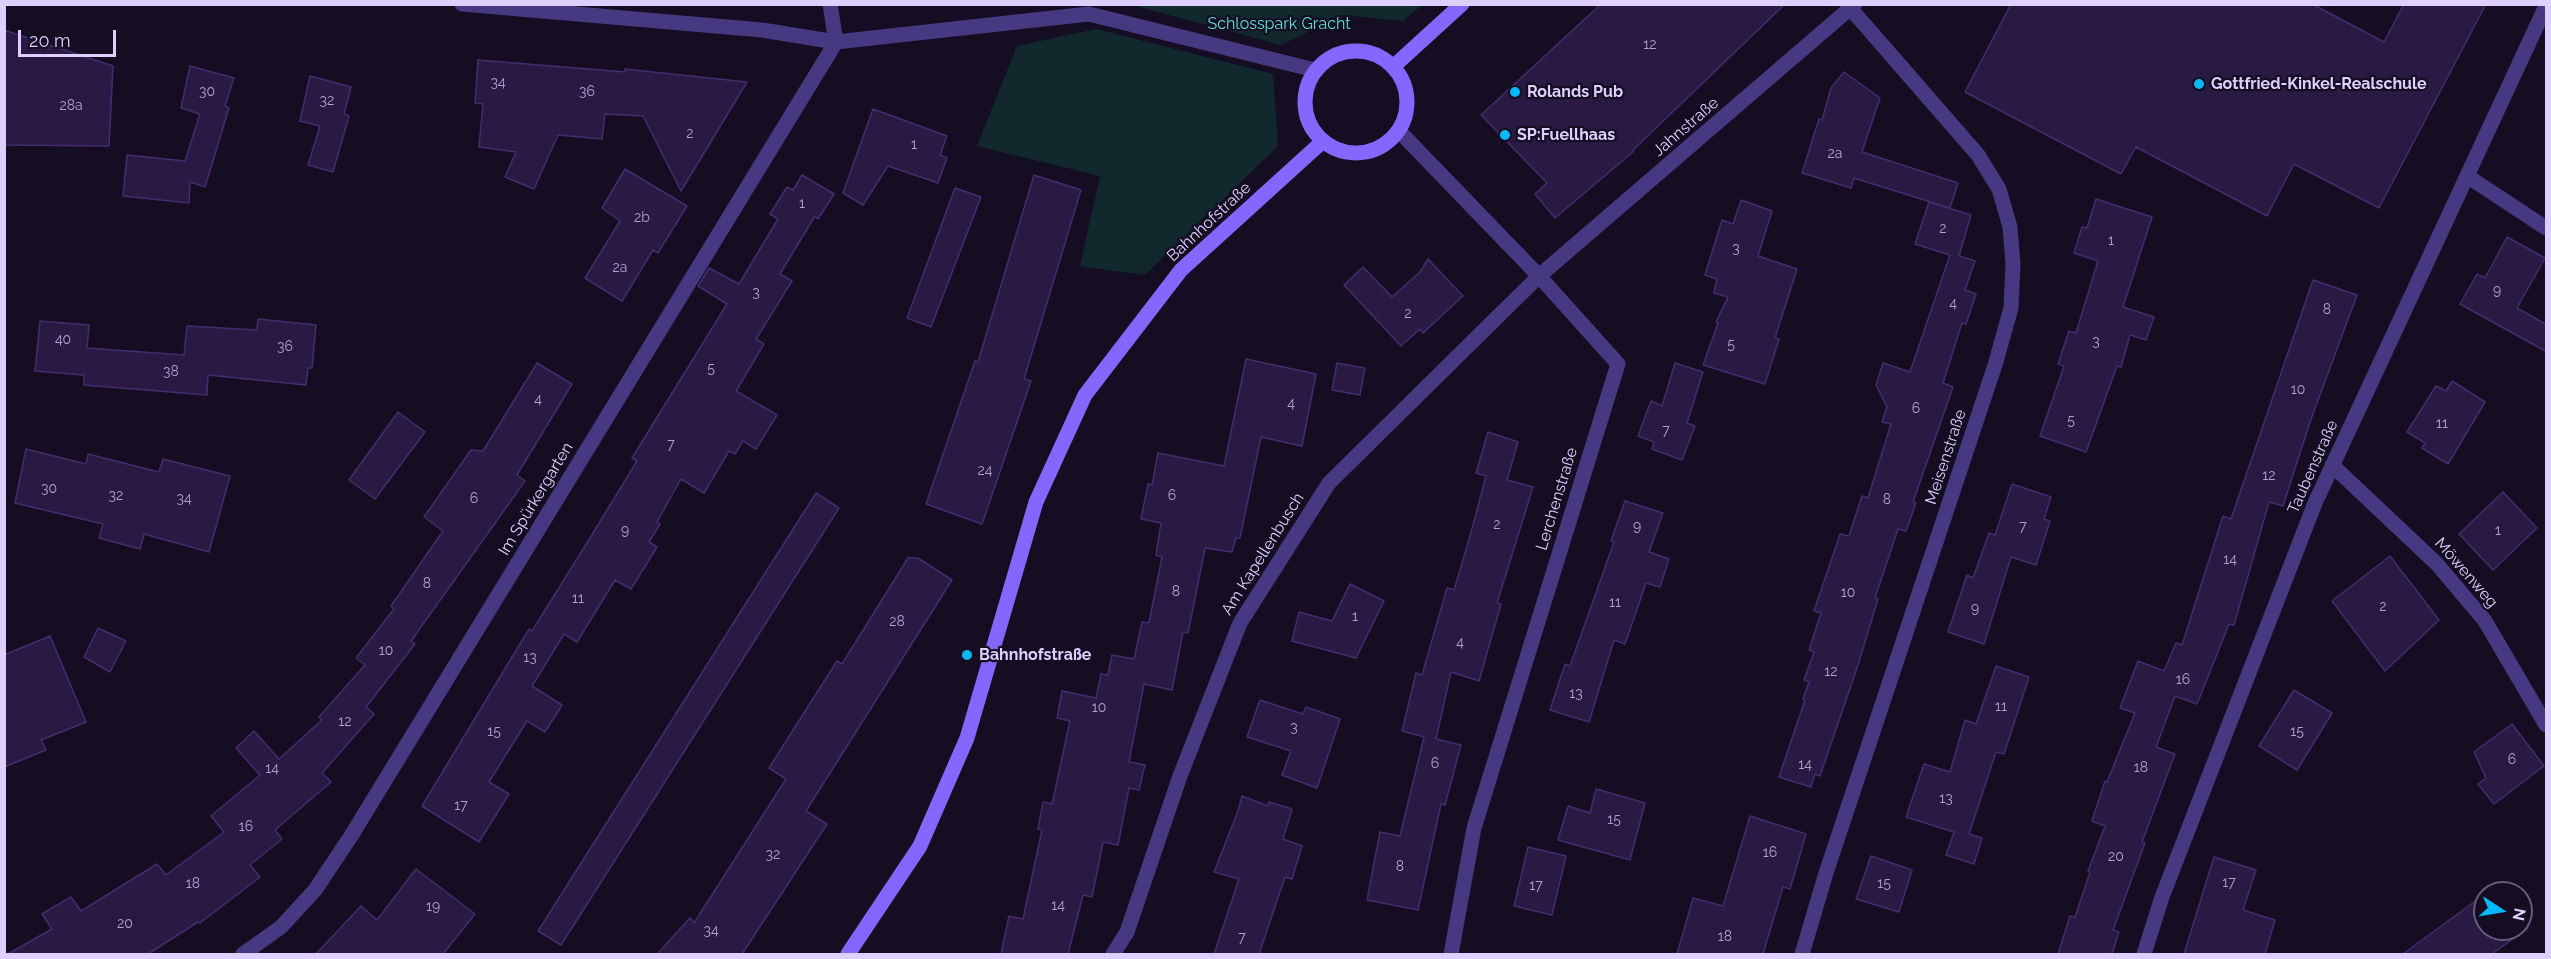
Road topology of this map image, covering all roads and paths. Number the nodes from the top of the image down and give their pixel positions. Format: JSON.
{"nodes":[{"id":1,"x":462,"y":4,"type":"edge"},
{"id":2,"x":830,"y":4,"type":"edge"},
{"id":3,"x":1462,"y":4,"type":"edge"},
{"id":4,"x":2547,"y":6,"type":"edge"},
{"id":5,"x":1853,"y":7,"type":"edge"},
{"id":6,"x":1088,"y":9,"type":"edge"},
{"id":7,"x":836,"y":42,"type":"junction"},
{"id":8,"x":1394,"y":66,"type":"junction"},
{"id":9,"x":1315,"y":70,"type":"junction"},
{"id":10,"x":1399,"y":131,"type":"junction"},
{"id":11,"x":1322,"y":142,"type":"junction"},
{"id":12,"x":2467,"y":176,"type":"junction"},
{"id":13,"x":2547,"y":228,"type":"edge"},
{"id":14,"x":1539,"y":276,"type":"junction"},
{"id":15,"x":2332,"y":465,"type":"junction"},
{"id":16,"x":2547,"y":726,"type":"edge"},
{"id":17,"x":243,"y":954,"type":"edge"},
{"id":18,"x":848,"y":954,"type":"edge"},
{"id":19,"x":1113,"y":954,"type":"edge"},
{"id":20,"x":1451,"y":954,"type":"edge"},
{"id":21,"x":1802,"y":954,"type":"edge"},
{"id":22,"x":2144,"y":954,"type":"edge"}],
"edges":[{"from":1,"to":7,"type":"street"},
{"from":2,"to":7,"type":"street"},
{"from":3,"to":8,"type":"street"},
{"from":4,"to":12,"type":"street","name":"Taubenstraße"},
{"from":5,"to":14,"type":"street","name":"Jahnstraße"},
{"from":5,"to":21,"type":"street","name":"Meisenstraße"},
{"from":6,"to":7,"type":"street"},
{"from":6,"to":9,"type":"street"},
{"from":7,"to":17,"type":"street","name":"Im Spürkergarten"},
{"from":8,"to":9,"type":"street"},
{"from":8,"to":10,"type":"street"},
{"from":9,"to":11,"type":"street"},
{"from":10,"to":11,"type":"street"},
{"from":10,"to":14,"type":"street","name":"Lerchenstraße"},
{"from":11,"to":18,"type":"street","name":"Bahnhofstraße"},
{"from":12,"to":13,"type":"street"},
{"from":12,"to":15,"type":"street","name":"Taubenstraße"},
{"from":14,"to":19,"type":"street","name":"Am Kapellenbusch"},
{"from":14,"to":20,"type":"street","name":"Lerchenstraße"},
{"from":15,"to":16,"type":"street","name":"Möwenweg"},
{"from":15,"to":22,"type":"street","name":"Taubenstraße"}]}
